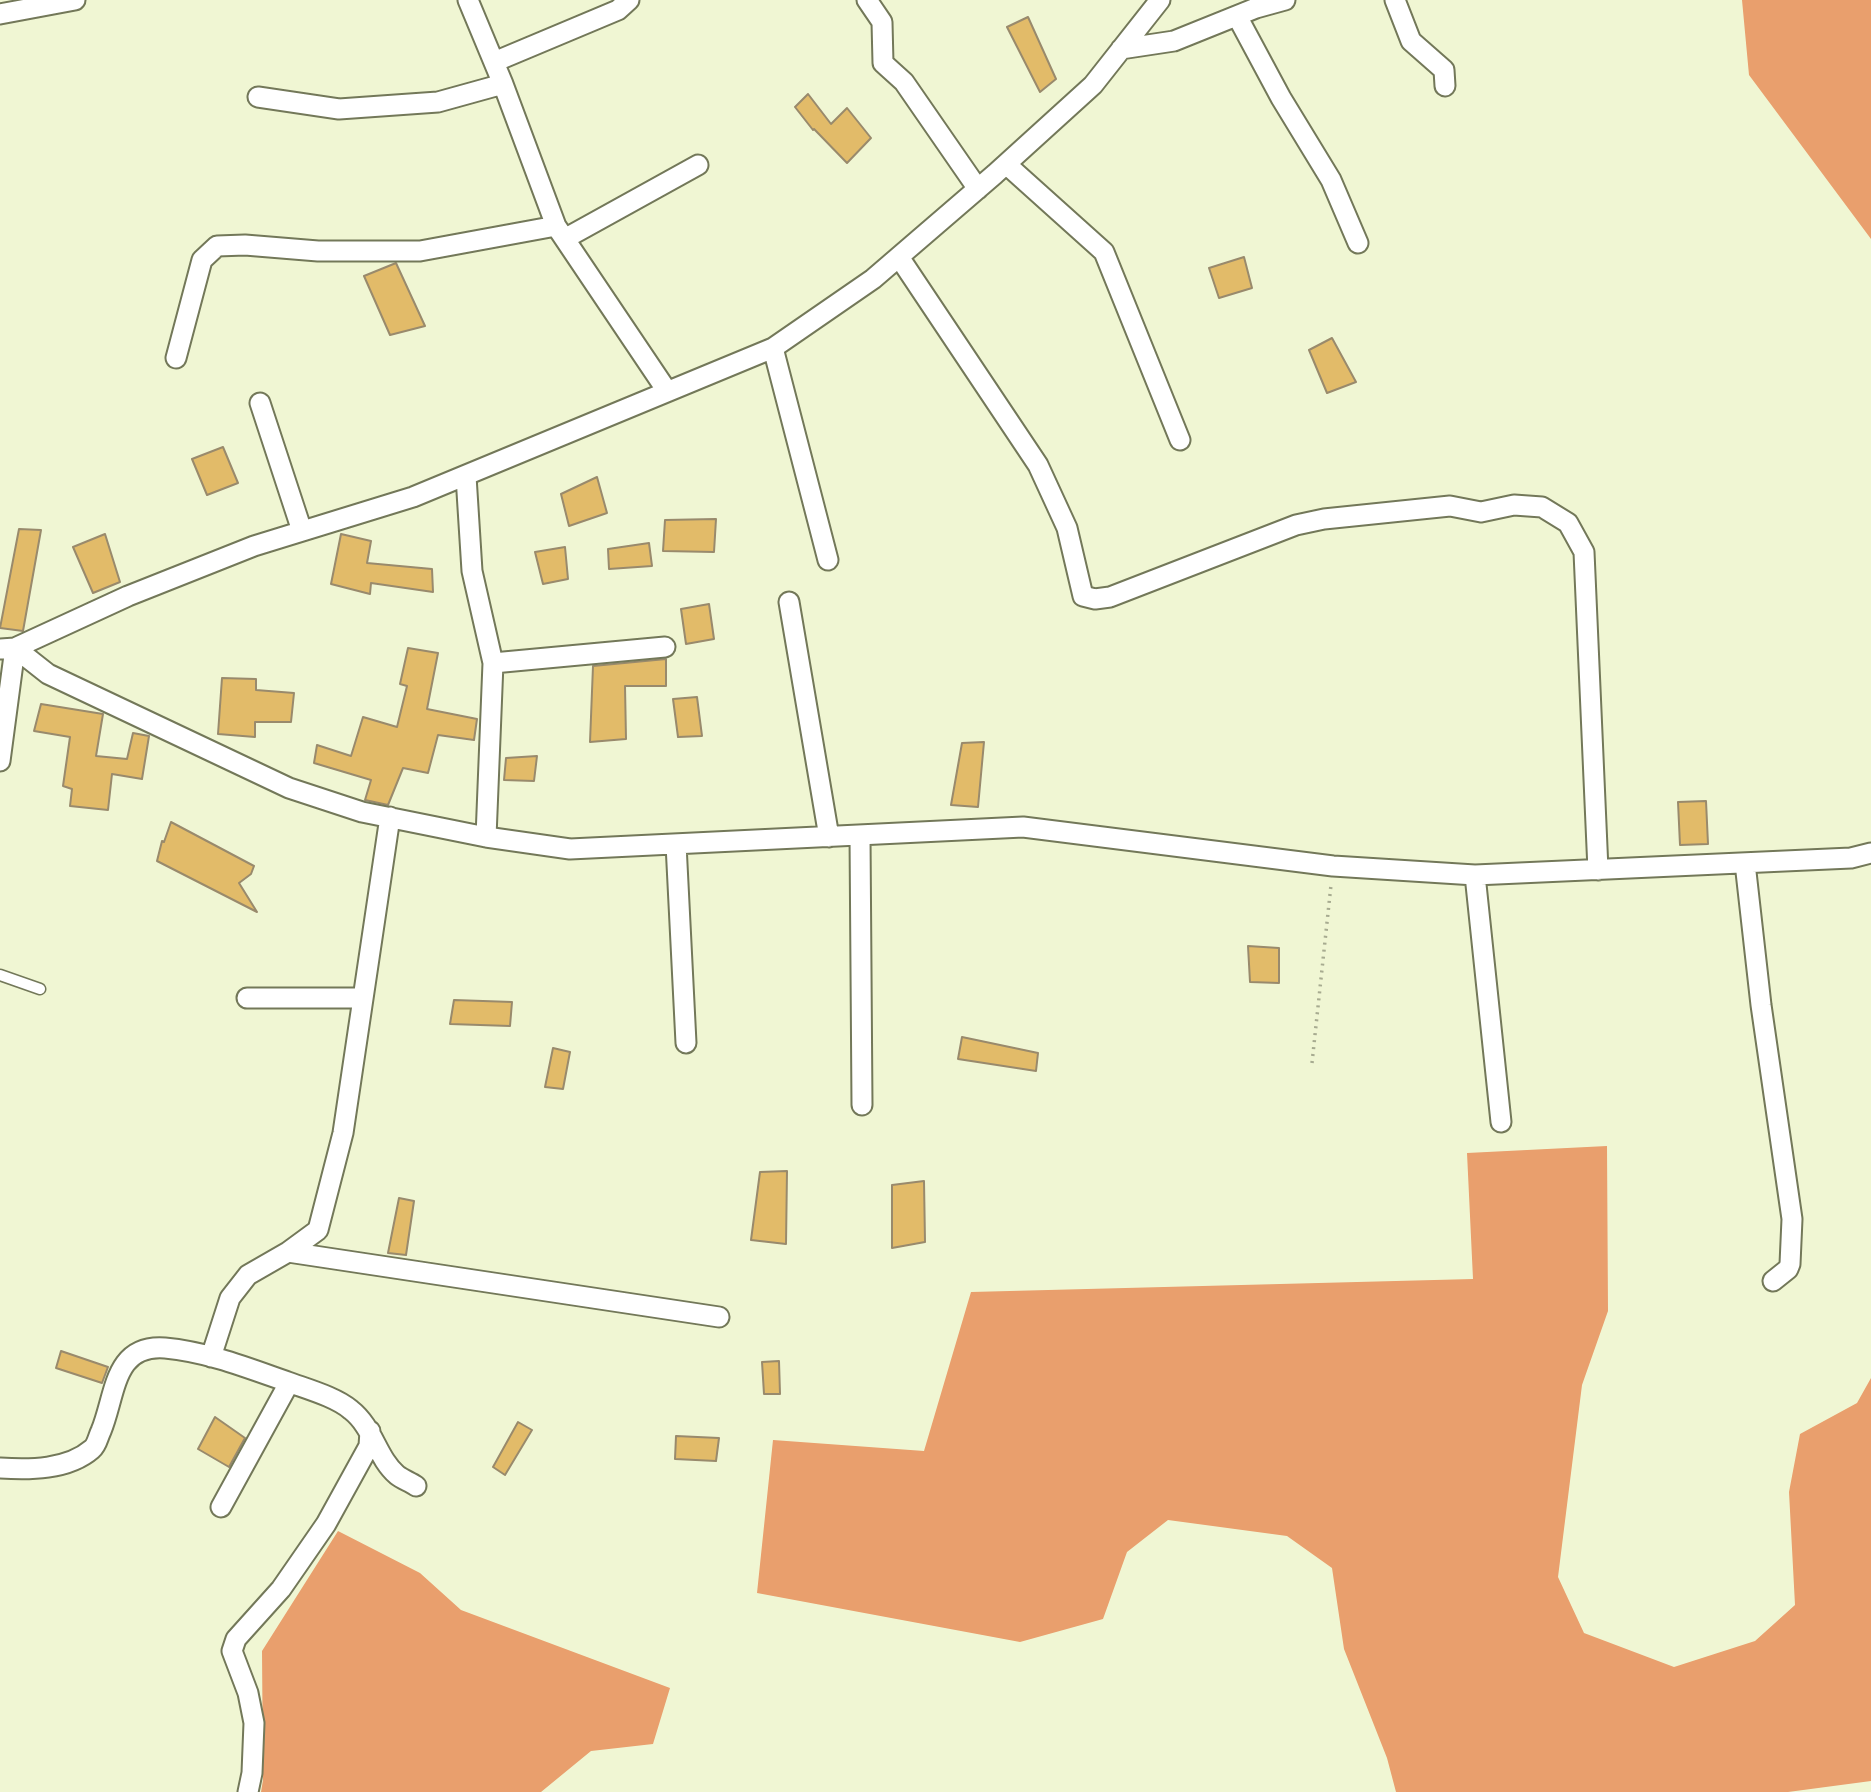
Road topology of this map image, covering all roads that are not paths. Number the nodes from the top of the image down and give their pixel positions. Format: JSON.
{"nodes":[{"id":1,"x":75,"y":0,"type":"edge"},
{"id":2,"x":448,"y":0,"type":"edge"},
{"id":3,"x":469,"y":0,"type":"edge"},
{"id":4,"x":629,"y":0,"type":"edge"},
{"id":5,"x":867,"y":0,"type":"edge"},
{"id":6,"x":1160,"y":0,"type":"edge"},
{"id":7,"x":1285,"y":0,"type":"edge"},
{"id":8,"x":1395,"y":0,"type":"edge"},
{"id":9,"x":0,"y":14,"type":"edge"},
{"id":10,"x":1237,"y":16,"type":"junction"},
{"id":11,"x":1121,"y":50,"type":"junction"},
{"id":12,"x":494,"y":62,"type":"junction"},
{"id":13,"x":503,"y":83,"type":"junction"},
{"id":14,"x":1445,"y":86,"type":"dead end"},
{"id":15,"x":258,"y":97,"type":"dead end"},
{"id":16,"x":1006,"y":164,"type":"junction"},
{"id":17,"x":698,"y":165,"type":"dead end"},
{"id":18,"x":978,"y":189,"type":"junction"},
{"id":19,"x":561,"y":232,"type":"junction"},
{"id":20,"x":1358,"y":243,"type":"dead end"},
{"id":21,"x":899,"y":257,"type":"junction"},
{"id":22,"x":772,"y":348,"type":"junction"},
{"id":23,"x":176,"y":358,"type":"dead end"},
{"id":24,"x":667,"y":391,"type":"junction"},
{"id":25,"x":260,"y":403,"type":"dead end"},
{"id":26,"x":1180,"y":440,"type":"dead end"},
{"id":27,"x":466,"y":476,"type":"junction"},
{"id":28,"x":302,"y":531,"type":"junction"},
{"id":29,"x":828,"y":560,"type":"dead end"},
{"id":30,"x":789,"y":603,"type":"dead end"},
{"id":31,"x":665,"y":648,"type":"dead end"},
{"id":32,"x":8,"y":649,"type":"edge"},
{"id":33,"x":493,"y":663,"type":"junction"},
{"id":34,"x":0,"y":761,"type":"edge"},
{"id":35,"x":390,"y":817,"type":"junction"},
{"id":36,"x":860,"y":835,"type":"junction"},
{"id":37,"x":486,"y":837,"type":"junction"},
{"id":38,"x":829,"y":837,"type":"junction"},
{"id":39,"x":676,"y":844,"type":"junction"},
{"id":40,"x":1871,"y":853,"type":"edge"},
{"id":41,"x":1745,"y":863,"type":"junction"},
{"id":42,"x":1598,"y":870,"type":"junction"},
{"id":43,"x":1475,"y":876,"type":"junction"},
{"id":44,"x":0,"y":975,"type":"edge"},
{"id":45,"x":40,"y":989,"type":"dead end"},
{"id":46,"x":247,"y":998,"type":"dead end"},
{"id":47,"x":363,"y":998,"type":"junction"},
{"id":48,"x":686,"y":1043,"type":"dead end"},
{"id":49,"x":862,"y":1105,"type":"dead end"},
{"id":50,"x":1501,"y":1122,"type":"dead end"},
{"id":51,"x":288,"y":1252,"type":"junction"},
{"id":52,"x":1773,"y":1280,"type":"dead end"},
{"id":53,"x":719,"y":1317,"type":"dead end"},
{"id":54,"x":211,"y":1357,"type":"junction"},
{"id":55,"x":289,"y":1383,"type":"junction"},
{"id":56,"x":370,"y":1431,"type":"junction"},
{"id":57,"x":0,"y":1468,"type":"edge"},
{"id":58,"x":415,"y":1486,"type":"dead end"},
{"id":59,"x":221,"y":1507,"type":"dead end"},
{"id":60,"x":248,"y":1792,"type":"edge"}],
"edges":[{"from":1,"to":9,"type":"street"},
{"from":2,"to":3,"type":"street"},
{"from":3,"to":12,"type":"street"},
{"from":4,"to":12,"type":"street"},
{"from":5,"to":18,"type":"street"},
{"from":6,"to":11,"type":"street"},
{"from":7,"to":10,"type":"street"},
{"from":8,"to":14,"type":"street"},
{"from":10,"to":11,"type":"street"},
{"from":10,"to":20,"type":"street"},
{"from":11,"to":16,"type":"street"},
{"from":12,"to":13,"type":"street"},
{"from":13,"to":15,"type":"street"},
{"from":13,"to":19,"type":"street"},
{"from":16,"to":18,"type":"street"},
{"from":16,"to":26,"type":"street"},
{"from":17,"to":19,"type":"street"},
{"from":18,"to":21,"type":"street"},
{"from":19,"to":23,"type":"street"},
{"from":19,"to":24,"type":"street"},
{"from":21,"to":22,"type":"street"},
{"from":21,"to":42,"type":"street"},
{"from":22,"to":24,"type":"street"},
{"from":22,"to":29,"type":"street"},
{"from":24,"to":27,"type":"street"},
{"from":25,"to":28,"type":"street"},
{"from":27,"to":28,"type":"street"},
{"from":27,"to":33,"type":"street"},
{"from":28,"to":32,"type":"street"},
{"from":30,"to":38,"type":"street"},
{"from":31,"to":33,"type":"street"},
{"from":32,"to":34,"type":"street"},
{"from":32,"to":35,"type":"street"},
{"from":33,"to":37,"type":"street"},
{"from":35,"to":37,"type":"street"},
{"from":35,"to":47,"type":"street"},
{"from":36,"to":38,"type":"street"},
{"from":36,"to":43,"type":"street"},
{"from":36,"to":49,"type":"street"},
{"from":37,"to":39,"type":"street"},
{"from":38,"to":39,"type":"street"},
{"from":39,"to":48,"type":"street"},
{"from":40,"to":41,"type":"street"},
{"from":41,"to":42,"type":"street"},
{"from":41,"to":52,"type":"street"},
{"from":42,"to":43,"type":"street"},
{"from":43,"to":50,"type":"street"},
{"from":44,"to":45,"type":"lane"},
{"from":46,"to":47,"type":"street"},
{"from":47,"to":51,"type":"street"},
{"from":51,"to":53,"type":"street"},
{"from":51,"to":54,"type":"street"},
{"from":54,"to":55,"type":"street"},
{"from":54,"to":57,"type":"street"},
{"from":55,"to":56,"type":"street"},
{"from":55,"to":59,"type":"street"},
{"from":56,"to":58,"type":"street"},
{"from":56,"to":60,"type":"street"}]}
